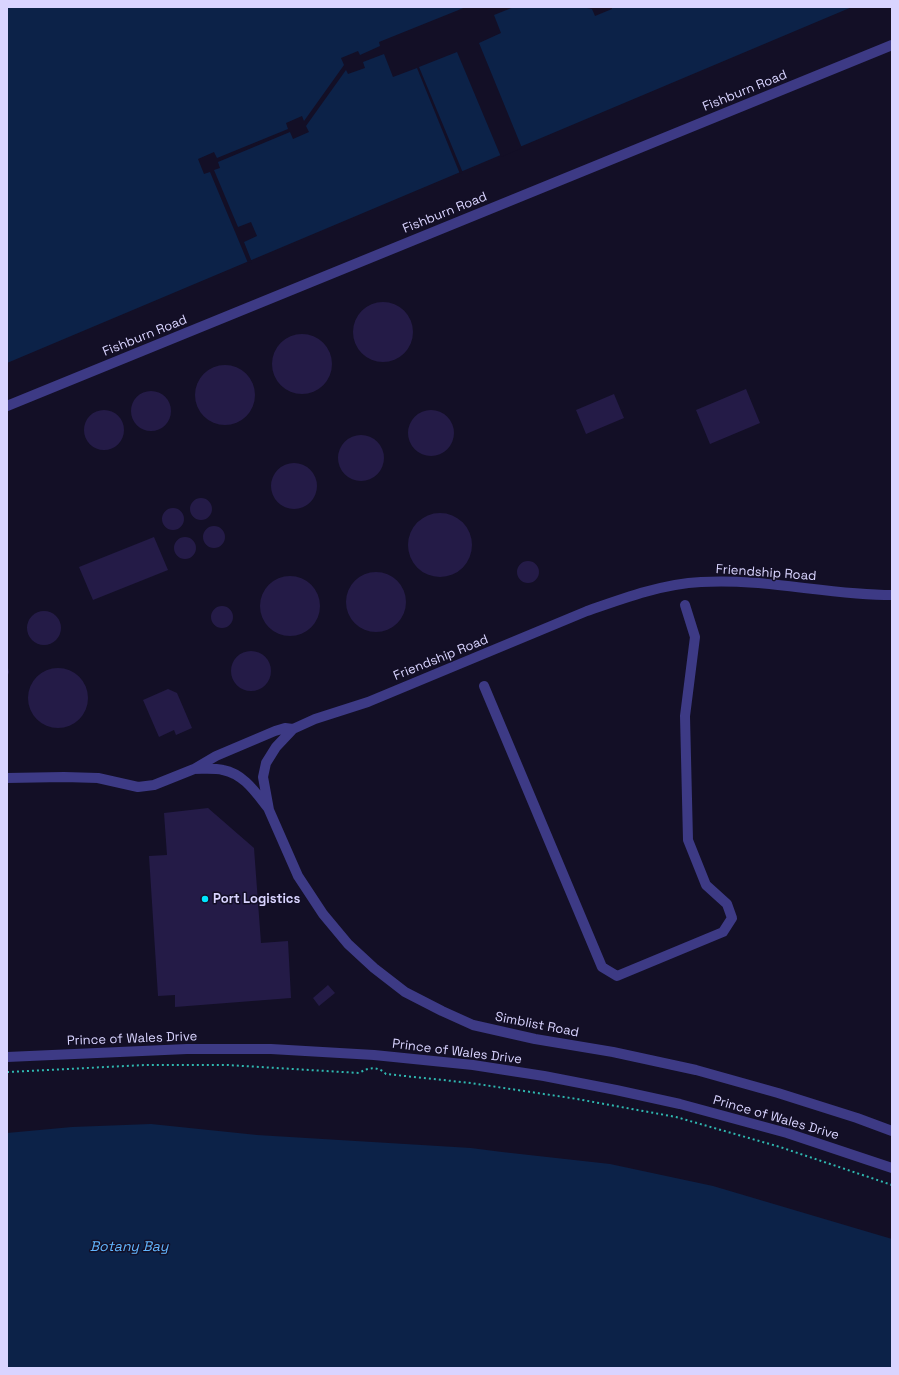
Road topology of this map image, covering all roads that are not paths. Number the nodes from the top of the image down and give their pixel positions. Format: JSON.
{"nodes":[{"id":1,"x":892,"y":45,"type":"edge"},
{"id":2,"x":7,"y":406,"type":"edge"},
{"id":3,"x":892,"y":595,"type":"edge"},
{"id":4,"x":685,"y":604,"type":"dead end"},
{"id":5,"x":484,"y":686,"type":"dead end"},
{"id":6,"x":293,"y":729,"type":"junction"},
{"id":7,"x":194,"y":769,"type":"junction"},
{"id":8,"x":7,"y":778,"type":"edge"},
{"id":9,"x":270,"y":810,"type":"junction"},
{"id":10,"x":7,"y":1057,"type":"edge"},
{"id":11,"x":892,"y":1131,"type":"edge"},
{"id":12,"x":892,"y":1168,"type":"edge"}],
"edges":[{"from":1,"to":2,"type":"street","name":"Fishburn Road"},
{"from":3,"to":6,"type":"street","name":"Friendship Road"},
{"from":4,"to":5,"type":"street"},
{"from":6,"to":7,"type":"street","name":"Friendship Road"},
{"from":6,"to":9,"type":"street","name":"Simblist Road"},
{"from":7,"to":8,"type":"street","name":"Friendship Road"},
{"from":7,"to":9,"type":"street","name":"Simblist Road"},
{"from":9,"to":11,"type":"street","name":"Simblist Road"},
{"from":10,"to":12,"type":"street","name":"Prince of Wales Drive"}]}
